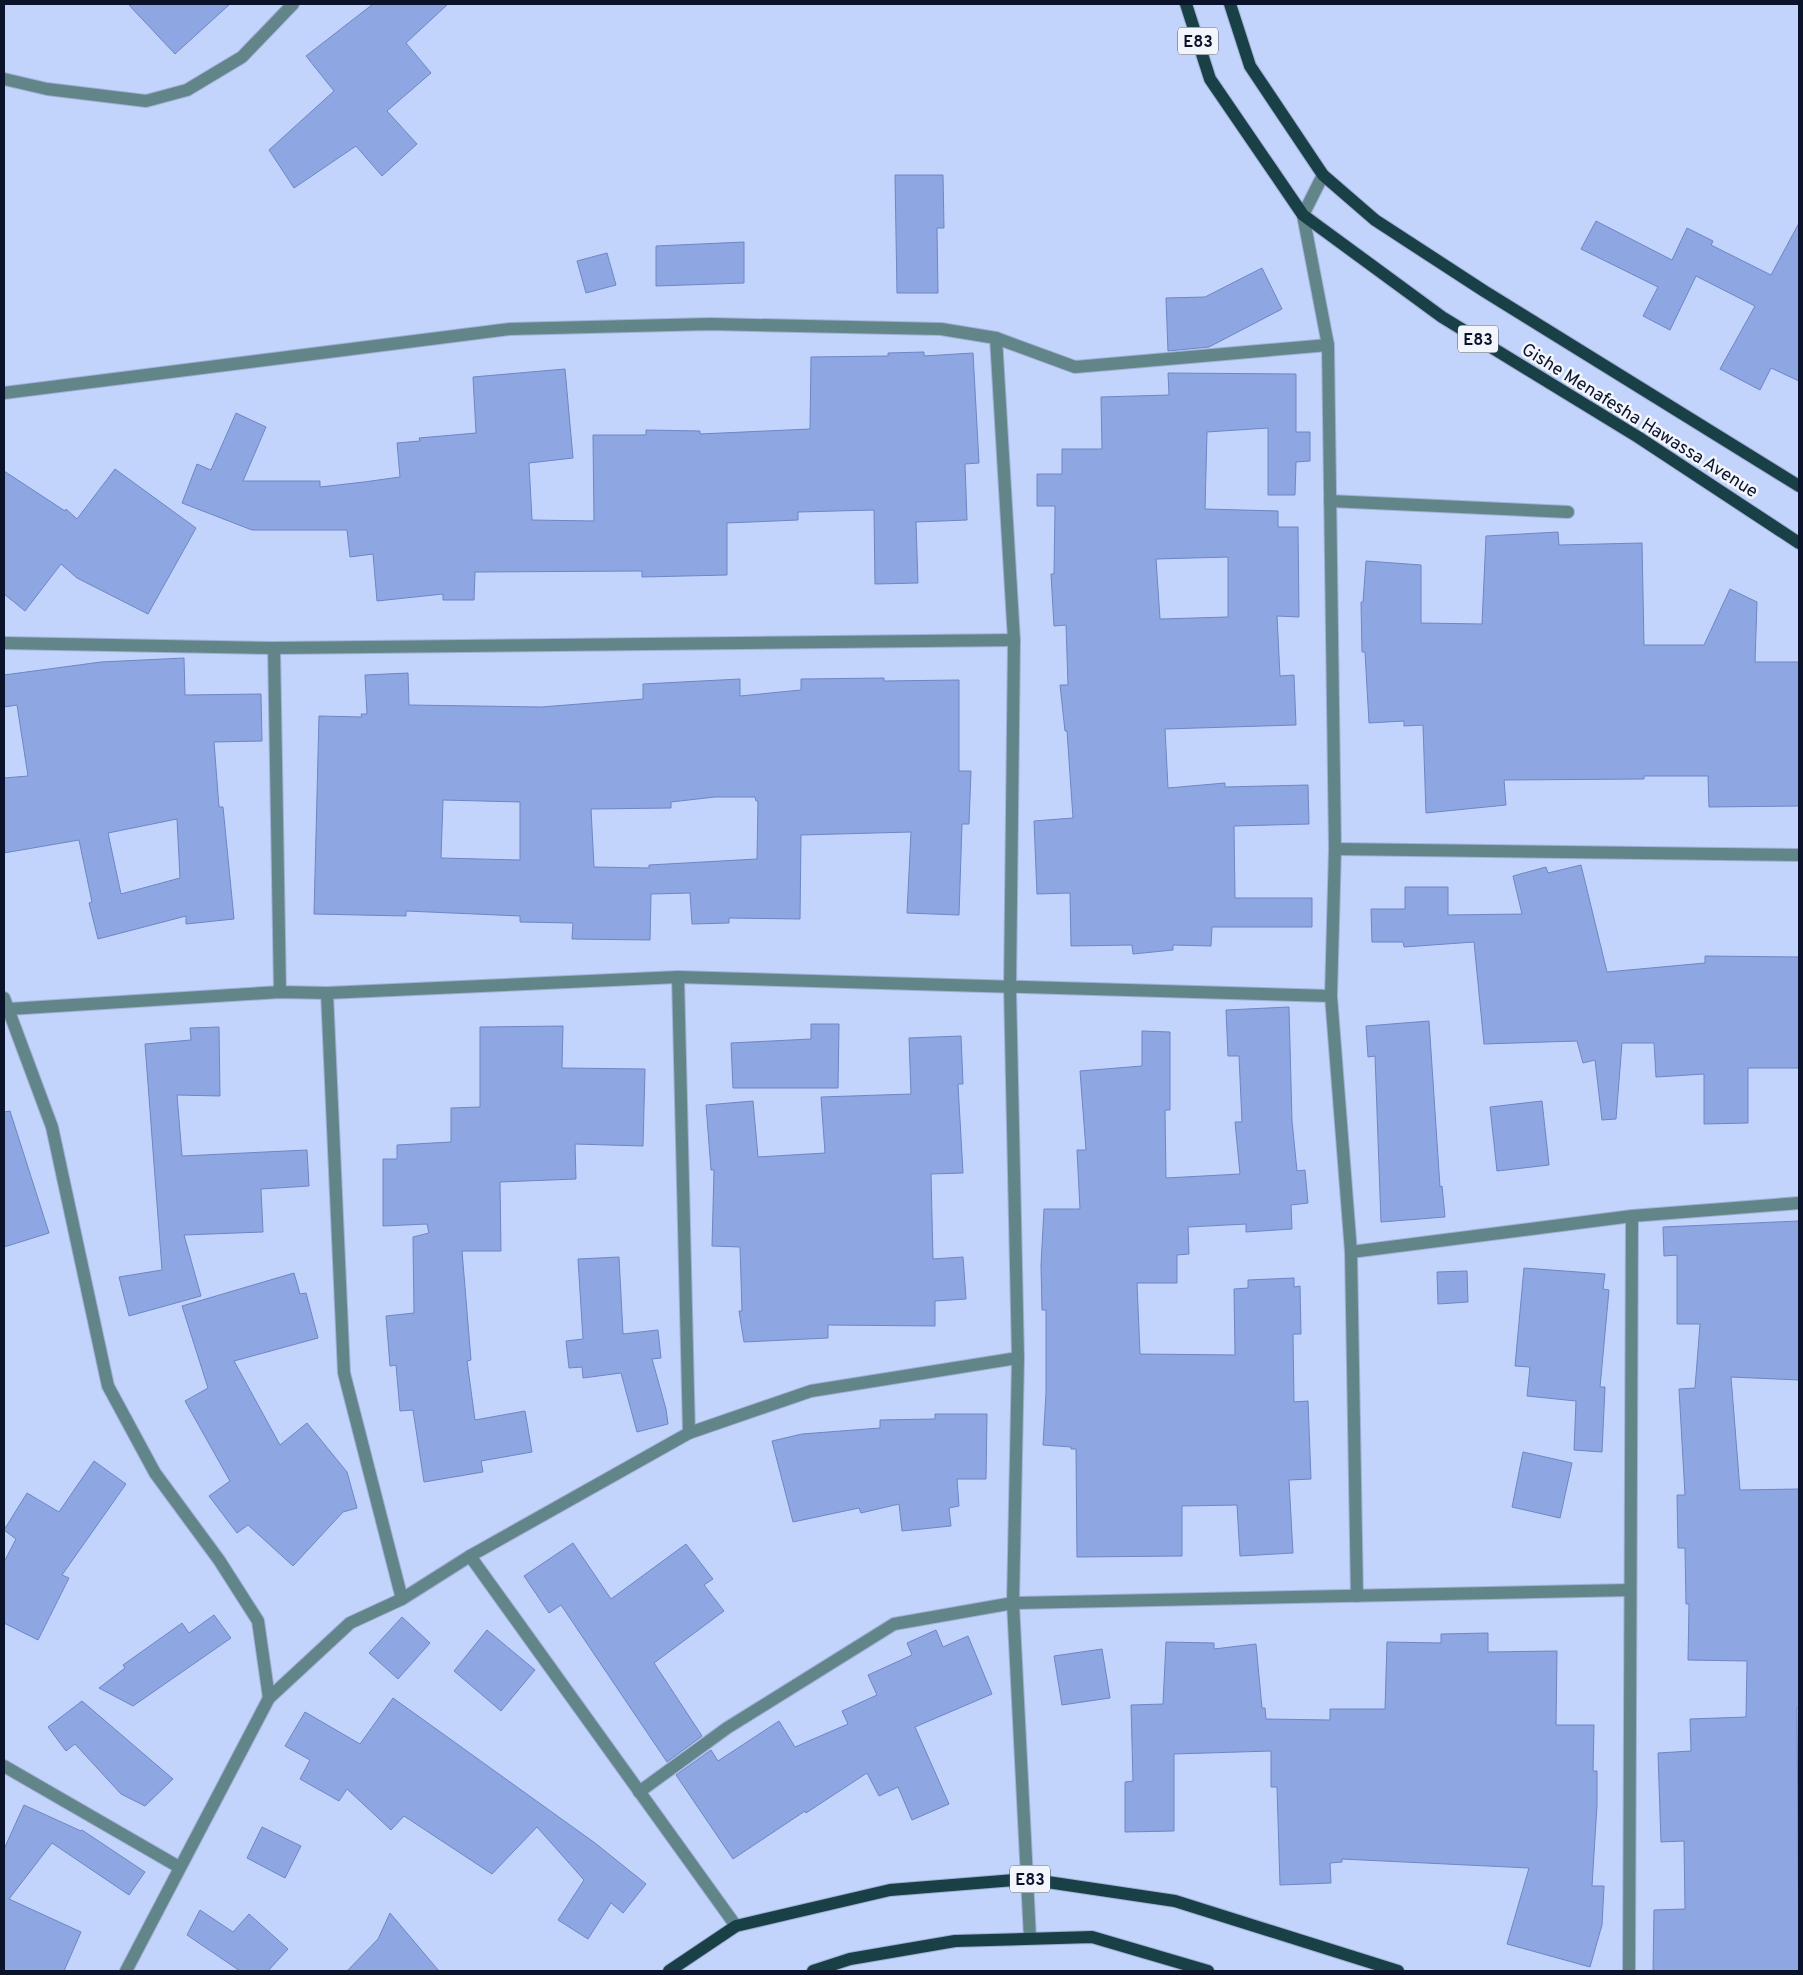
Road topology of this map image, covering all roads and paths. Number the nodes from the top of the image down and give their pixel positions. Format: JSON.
{"nodes":[{"id":1,"x":293,"y":4,"type":"edge"},
{"id":2,"x":1186,"y":4,"type":"edge"},
{"id":3,"x":1230,"y":4,"type":"edge"},
{"id":4,"x":4,"y":79,"type":"edge"},
{"id":5,"x":1324,"y":175,"type":"junction"},
{"id":6,"x":1303,"y":215,"type":"junction"},
{"id":7,"x":996,"y":338,"type":"junction"},
{"id":8,"x":1328,"y":344,"type":"junction"},
{"id":9,"x":4,"y":393,"type":"edge"},
{"id":10,"x":1799,"y":486,"type":"edge"},
{"id":11,"x":1330,"y":501,"type":"junction"},
{"id":12,"x":1568,"y":512,"type":"dead end"},
{"id":13,"x":1799,"y":543,"type":"edge"},
{"id":14,"x":1014,"y":640,"type":"junction"},
{"id":15,"x":4,"y":643,"type":"edge"},
{"id":16,"x":274,"y":648,"type":"junction"},
{"id":17,"x":1335,"y":849,"type":"junction"},
{"id":18,"x":1799,"y":855,"type":"edge"},
{"id":19,"x":678,"y":977,"type":"junction"},
{"id":20,"x":1010,"y":988,"type":"junction"},
{"id":21,"x":280,"y":992,"type":"junction"},
{"id":22,"x":327,"y":993,"type":"junction"},
{"id":23,"x":1331,"y":996,"type":"junction"},
{"id":24,"x":6,"y":1004,"type":"edge"},
{"id":25,"x":1799,"y":1203,"type":"edge"},
{"id":26,"x":1632,"y":1216,"type":"junction"},
{"id":27,"x":1351,"y":1252,"type":"junction"},
{"id":28,"x":1018,"y":1358,"type":"junction"},
{"id":29,"x":689,"y":1433,"type":"junction"},
{"id":30,"x":470,"y":1556,"type":"junction"},
{"id":31,"x":1630,"y":1590,"type":"junction"},
{"id":32,"x":1356,"y":1596,"type":"junction"},
{"id":33,"x":402,"y":1599,"type":"junction"},
{"id":34,"x":1013,"y":1603,"type":"junction"},
{"id":35,"x":269,"y":1698,"type":"junction"},
{"id":36,"x":4,"y":1766,"type":"edge"},
{"id":37,"x":639,"y":1792,"type":"junction"},
{"id":38,"x":179,"y":1867,"type":"junction"},
{"id":39,"x":1027,"y":1879,"type":"junction"},
{"id":40,"x":736,"y":1926,"type":"junction"},
{"id":41,"x":1030,"y":1938,"type":"junction"},
{"id":42,"x":126,"y":1971,"type":"edge"},
{"id":43,"x":669,"y":1971,"type":"edge"},
{"id":44,"x":813,"y":1971,"type":"edge"},
{"id":45,"x":1208,"y":1971,"type":"edge"},
{"id":46,"x":1398,"y":1971,"type":"edge"},
{"id":47,"x":1629,"y":1971,"type":"edge"}],
"edges":[{"from":1,"to":4,"type":"street"},
{"from":2,"to":6,"type":"main road","name":"Gishe Menafesha Hawassa Avenue","number":"E83"},
{"from":3,"to":5,"type":"main road","name":"Gishe Menafesha Hawassa Avenue","number":"E83"},
{"from":5,"to":6,"type":"street"},
{"from":5,"to":10,"type":"main road","name":"Gishe Menafesha Hawassa Avenue","number":"E83"},
{"from":6,"to":8,"type":"street"},
{"from":6,"to":13,"type":"main road","name":"Gishe Menafesha Hawassa Avenue","number":"E83"},
{"from":7,"to":8,"type":"street"},
{"from":7,"to":9,"type":"street"},
{"from":7,"to":14,"type":"street"},
{"from":8,"to":11,"type":"street"},
{"from":11,"to":12,"type":"street"},
{"from":11,"to":17,"type":"street"},
{"from":14,"to":16,"type":"street"},
{"from":14,"to":20,"type":"street"},
{"from":15,"to":16,"type":"street"},
{"from":16,"to":21,"type":"street"},
{"from":17,"to":18,"type":"street"},
{"from":17,"to":23,"type":"street"},
{"from":19,"to":20,"type":"street"},
{"from":19,"to":22,"type":"street"},
{"from":19,"to":29,"type":"street"},
{"from":20,"to":23,"type":"street"},
{"from":20,"to":28,"type":"street"},
{"from":21,"to":22,"type":"street"},
{"from":21,"to":24,"type":"street"},
{"from":22,"to":33,"type":"street"},
{"from":23,"to":27,"type":"street"},
{"from":24,"to":35,"type":"street"},
{"from":25,"to":26,"type":"street"},
{"from":26,"to":27,"type":"street"},
{"from":26,"to":31,"type":"street"},
{"from":27,"to":32,"type":"street"},
{"from":28,"to":29,"type":"street"},
{"from":28,"to":34,"type":"street"},
{"from":29,"to":30,"type":"street"},
{"from":30,"to":33,"type":"street"},
{"from":30,"to":37,"type":"street"},
{"from":31,"to":32,"type":"street"},
{"from":31,"to":47,"type":"street"},
{"from":32,"to":34,"type":"street"},
{"from":33,"to":35,"type":"street"},
{"from":34,"to":37,"type":"street"},
{"from":34,"to":39,"type":"street"},
{"from":35,"to":38,"type":"street"},
{"from":36,"to":38,"type":"street"},
{"from":37,"to":40,"type":"street"},
{"from":38,"to":42,"type":"street"},
{"from":39,"to":40,"type":"main road","number":"E83"},
{"from":39,"to":41,"type":"street"},
{"from":39,"to":46,"type":"main road","number":"E83"},
{"from":40,"to":43,"type":"main road","number":"E83"},
{"from":41,"to":44,"type":"main road"},
{"from":41,"to":45,"type":"main road"}]}
